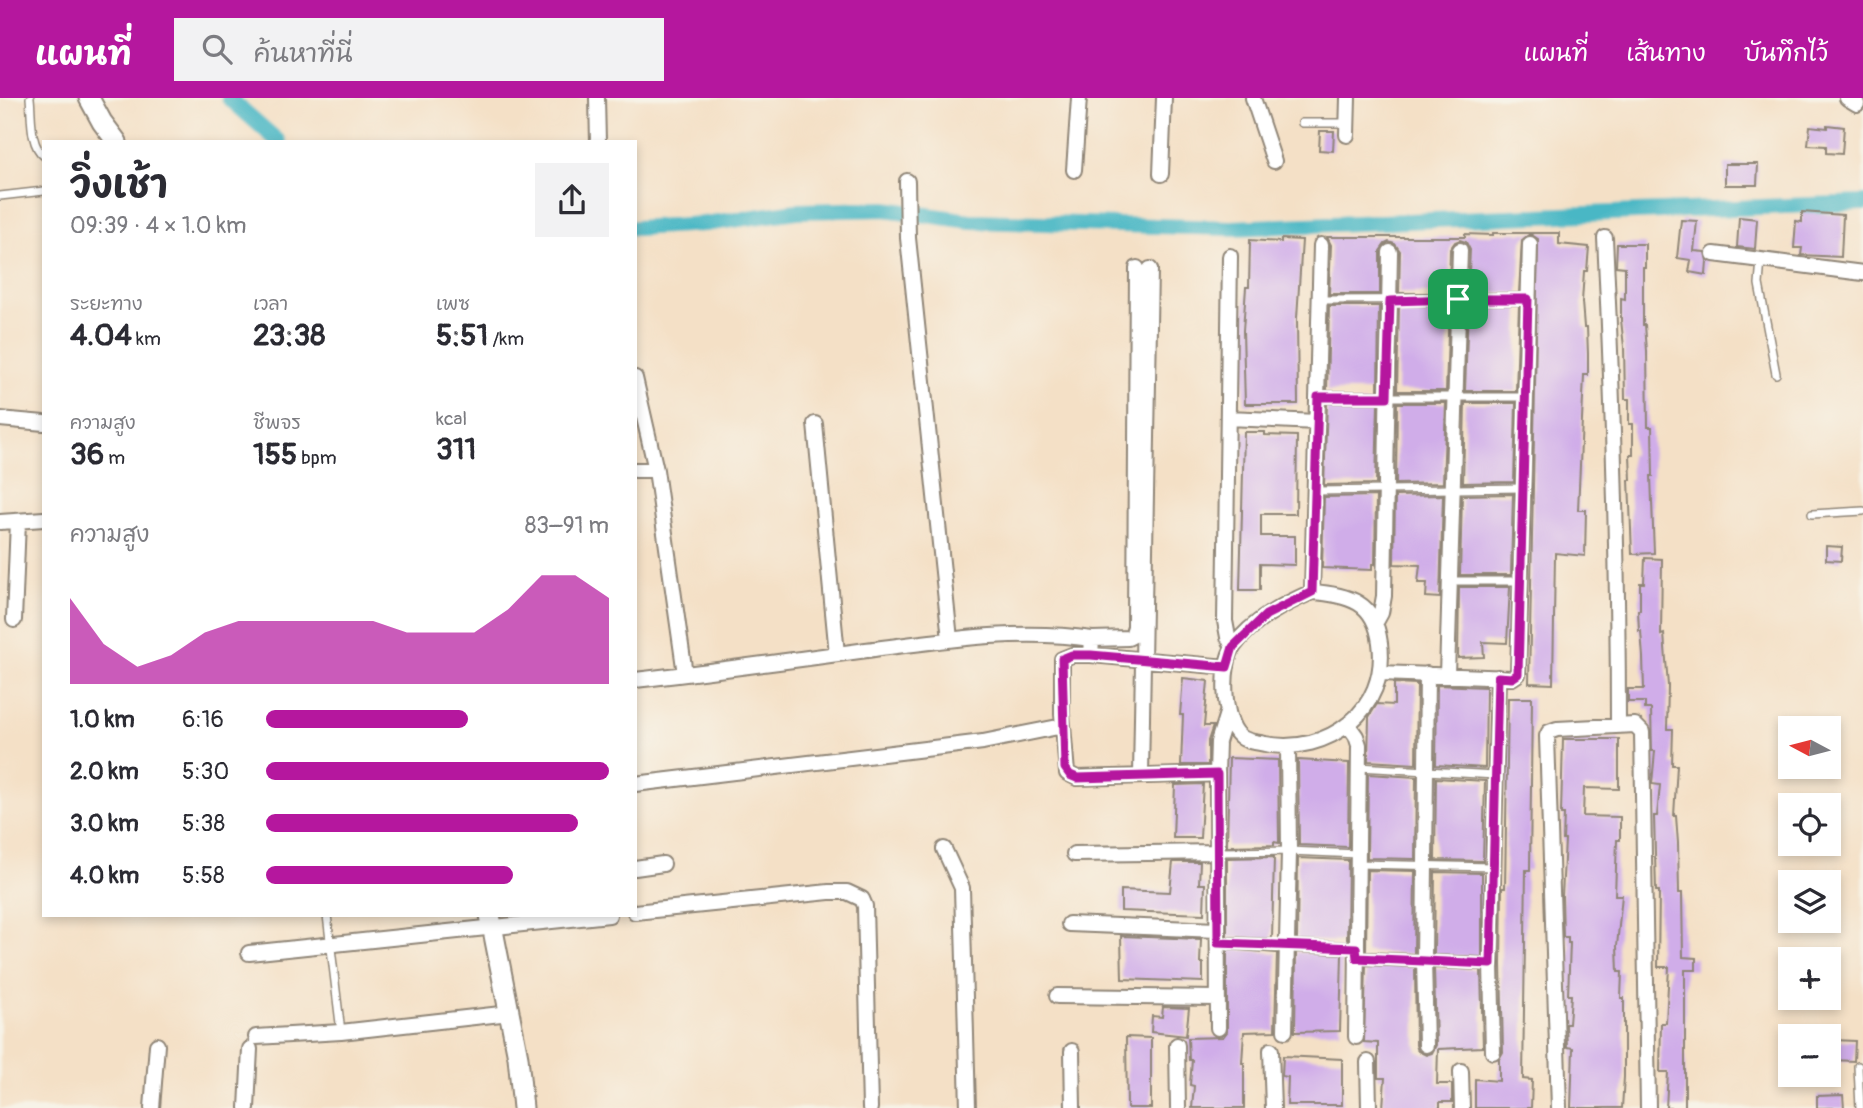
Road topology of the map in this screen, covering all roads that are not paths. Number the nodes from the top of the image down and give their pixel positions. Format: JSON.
{"nodes":[{"id":1,"x":30,"y":98,"type":"edge"},
{"id":2,"x":89,"y":98,"type":"edge"},
{"id":3,"x":597,"y":98,"type":"edge"},
{"id":4,"x":1079,"y":98,"type":"edge"},
{"id":5,"x":1164,"y":98,"type":"edge"},
{"id":6,"x":1253,"y":98,"type":"edge"},
{"id":7,"x":1349,"y":98,"type":"edge"},
{"id":8,"x":1302,"y":123,"type":"dead end"},
{"id":9,"x":1347,"y":129,"type":"joint"},
{"id":10,"x":116,"y":140,"type":"edge"},
{"id":11,"x":598,"y":140,"type":"edge"},
{"id":12,"x":42,"y":155,"type":"edge"},
{"id":13,"x":1273,"y":161,"type":"dead end"},
{"id":14,"x":1074,"y":170,"type":"dead end"},
{"id":15,"x":1161,"y":174,"type":"dead end"},
{"id":16,"x":907,"y":188,"type":"dead end"},
{"id":17,"x":42,"y":191,"type":"edge"},
{"id":18,"x":0,"y":196,"type":"edge"},
{"id":19,"x":1605,"y":238,"type":"dead end"},
{"id":20,"x":1530,"y":244,"type":"dead end"},
{"id":21,"x":1321,"y":245,"type":"dead end"},
{"id":22,"x":1460,"y":250,"type":"dead end"},
{"id":23,"x":1390,"y":252,"type":"dead end"},
{"id":24,"x":1714,"y":254,"type":"dead end"},
{"id":25,"x":1230,"y":256,"type":"dead end"},
{"id":26,"x":1761,"y":259,"type":"junction"},
{"id":27,"x":1863,"y":273,"type":"edge"},
{"id":28,"x":1458,"y":299,"type":"junction"},
{"id":29,"x":1528,"y":299,"type":"junction"},
{"id":30,"x":1321,"y":300,"type":"junction"},
{"id":31,"x":1390,"y":301,"type":"junction"},
{"id":32,"x":1776,"y":373,"type":"dead end"},
{"id":33,"x":637,"y":387,"type":"edge"},
{"id":34,"x":1455,"y":396,"type":"junction"},
{"id":35,"x":1318,"y":397,"type":"junction"},
{"id":36,"x":1387,"y":397,"type":"junction"},
{"id":37,"x":1525,"y":397,"type":"junction"},
{"id":38,"x":1228,"y":418,"type":"junction"},
{"id":39,"x":0,"y":419,"type":"edge"},
{"id":40,"x":1317,"y":422,"type":"junction"},
{"id":41,"x":42,"y":423,"type":"edge"},
{"id":42,"x":815,"y":424,"type":"dead end"},
{"id":43,"x":637,"y":470,"type":"edge"},
{"id":44,"x":656,"y":470,"type":"junction"},
{"id":45,"x":1522,"y":488,"type":"junction"},
{"id":46,"x":1453,"y":489,"type":"junction"},
{"id":47,"x":1316,"y":491,"type":"junction"},
{"id":48,"x":1387,"y":491,"type":"junction"},
{"id":49,"x":1863,"y":511,"type":"edge"},
{"id":50,"x":1812,"y":514,"type":"dead end"},
{"id":51,"x":42,"y":519,"type":"edge"},
{"id":52,"x":18,"y":521,"type":"junction"},
{"id":53,"x":0,"y":522,"type":"edge"},
{"id":54,"x":1451,"y":580,"type":"junction"},
{"id":55,"x":1521,"y":581,"type":"junction"},
{"id":56,"x":1312,"y":592,"type":"junction"},
{"id":57,"x":14,"y":620,"type":"dead end"},
{"id":58,"x":1376,"y":622,"type":"junction"},
{"id":59,"x":950,"y":639,"type":"junction"},
{"id":60,"x":1092,"y":639,"type":"junction"},
{"id":61,"x":1233,"y":647,"type":"junction"},
{"id":62,"x":837,"y":654,"type":"junction"},
{"id":63,"x":1091,"y":655,"type":"junction"},
{"id":64,"x":1144,"y":660,"type":"junction"},
{"id":65,"x":1227,"y":667,"type":"junction"},
{"id":66,"x":1381,"y":673,"type":"junction"},
{"id":67,"x":685,"y":674,"type":"junction"},
{"id":68,"x":1427,"y":674,"type":"junction"},
{"id":69,"x":1447,"y":675,"type":"junction"},
{"id":70,"x":1498,"y":677,"type":"junction"},
{"id":71,"x":637,"y":680,"type":"edge"},
{"id":72,"x":1227,"y":713,"type":"junction"},
{"id":73,"x":1618,"y":724,"type":"junction"},
{"id":74,"x":1348,"y":725,"type":"junction"},
{"id":75,"x":1063,"y":726,"type":"junction"},
{"id":76,"x":1288,"y":747,"type":"junction"},
{"id":77,"x":1359,"y":767,"type":"junction"},
{"id":78,"x":1427,"y":769,"type":"junction"},
{"id":79,"x":1217,"y":774,"type":"junction"},
{"id":80,"x":1141,"y":775,"type":"junction"},
{"id":81,"x":1495,"y":775,"type":"junction"},
{"id":82,"x":637,"y":784,"type":"edge"},
{"id":83,"x":944,"y":849,"type":"dead end"},
{"id":84,"x":1289,"y":851,"type":"junction"},
{"id":85,"x":1219,"y":852,"type":"junction"},
{"id":86,"x":1074,"y":854,"type":"dead end"},
{"id":87,"x":1358,"y":859,"type":"junction"},
{"id":88,"x":663,"y":864,"type":"dead end"},
{"id":89,"x":1425,"y":864,"type":"junction"},
{"id":90,"x":1493,"y":867,"type":"junction"},
{"id":91,"x":637,"y":868,"type":"edge"},
{"id":92,"x":637,"y":912,"type":"edge"},
{"id":93,"x":327,"y":917,"type":"edge"},
{"id":94,"x":570,"y":917,"type":"edge"},
{"id":95,"x":491,"y":921,"type":"edge"},
{"id":96,"x":1069,"y":924,"type":"dead end"},
{"id":97,"x":1217,"y":936,"type":"junction"},
{"id":98,"x":330,"y":945,"type":"junction"},
{"id":99,"x":1287,"y":946,"type":"junction"},
{"id":100,"x":249,"y":953,"type":"dead end"},
{"id":101,"x":1357,"y":953,"type":"junction"},
{"id":102,"x":1424,"y":959,"type":"junction"},
{"id":103,"x":1491,"y":964,"type":"junction"},
{"id":104,"x":1058,"y":996,"type":"dead end"},
{"id":105,"x":1217,"y":998,"type":"junction"},
{"id":106,"x":510,"y":1013,"type":"junction"},
{"id":107,"x":1218,"y":1028,"type":"dead end"},
{"id":108,"x":1285,"y":1031,"type":"dead end"},
{"id":109,"x":341,"y":1032,"type":"junction"},
{"id":110,"x":1356,"y":1037,"type":"dead end"},
{"id":111,"x":156,"y":1045,"type":"dead end"},
{"id":112,"x":1177,"y":1045,"type":"dead end"},
{"id":113,"x":1426,"y":1045,"type":"dead end"},
{"id":114,"x":1271,"y":1050,"type":"dead end"},
{"id":115,"x":1072,"y":1051,"type":"dead end"},
{"id":116,"x":1493,"y":1052,"type":"dead end"},
{"id":117,"x":1368,"y":1062,"type":"dead end"},
{"id":118,"x":1858,"y":1066,"type":"dead end"},
{"id":119,"x":1461,"y":1071,"type":"dead end"},
{"id":120,"x":152,"y":1108,"type":"edge"},
{"id":121,"x":247,"y":1108,"type":"edge"},
{"id":122,"x":523,"y":1108,"type":"edge"},
{"id":123,"x":870,"y":1108,"type":"edge"},
{"id":124,"x":968,"y":1108,"type":"edge"},
{"id":125,"x":1073,"y":1108,"type":"edge"},
{"id":126,"x":1178,"y":1108,"type":"edge"},
{"id":127,"x":1273,"y":1108,"type":"edge"},
{"id":128,"x":1369,"y":1108,"type":"edge"},
{"id":129,"x":1462,"y":1108,"type":"edge"},
{"id":130,"x":1559,"y":1108,"type":"edge"},
{"id":131,"x":1648,"y":1108,"type":"edge"},
{"id":132,"x":1860,"y":1108,"type":"edge"}],
"edges":[{"from":1,"to":12,"type":"lane"},
{"from":2,"to":10,"type":"street"},
{"from":3,"to":11,"type":"street"},
{"from":4,"to":14,"type":"street"},
{"from":5,"to":15,"type":"street"},
{"from":6,"to":13,"type":"street"},
{"from":7,"to":9,"type":"street"},
{"from":8,"to":9,"type":"lane"},
{"from":16,"to":59,"type":"street"},
{"from":17,"to":18,"type":"lane"},
{"from":19,"to":73,"type":"street"},
{"from":20,"to":29,"type":"street"},
{"from":21,"to":30,"type":"street"},
{"from":22,"to":28,"type":"street"},
{"from":23,"to":31,"type":"street"},
{"from":24,"to":26,"type":"street"},
{"from":25,"to":38,"type":"street"},
{"from":26,"to":27,"type":"street"},
{"from":26,"to":32,"type":"lane"},
{"from":28,"to":29,"type":"lane"},
{"from":28,"to":31,"type":"lane"},
{"from":28,"to":34,"type":"street"},
{"from":29,"to":37,"type":"street"},
{"from":30,"to":31,"type":"lane"},
{"from":30,"to":35,"type":"street"},
{"from":31,"to":36,"type":"street"},
{"from":33,"to":44,"type":"street"},
{"from":34,"to":36,"type":"lane"},
{"from":34,"to":37,"type":"lane"},
{"from":34,"to":46,"type":"street"},
{"from":35,"to":36,"type":"lane"},
{"from":35,"to":40,"type":"street"},
{"from":36,"to":48,"type":"street"},
{"from":37,"to":45,"type":"street"},
{"from":38,"to":40,"type":"street"},
{"from":38,"to":61,"type":"street"},
{"from":39,"to":41,"type":"street"},
{"from":40,"to":47,"type":"street"},
{"from":42,"to":62,"type":"street"},
{"from":43,"to":44,"type":"street"},
{"from":44,"to":67,"type":"street"},
{"from":45,"to":46,"type":"lane"},
{"from":45,"to":55,"type":"street"},
{"from":46,"to":48,"type":"lane"},
{"from":46,"to":54,"type":"street"},
{"from":47,"to":48,"type":"lane"},
{"from":47,"to":56,"type":"street"},
{"from":48,"to":58,"type":"street"},
{"from":49,"to":50,"type":"lane"},
{"from":51,"to":52,"type":"street"},
{"from":52,"to":53,"type":"street"},
{"from":52,"to":57,"type":"street"},
{"from":54,"to":55,"type":"lane"},
{"from":54,"to":69,"type":"street"},
{"from":55,"to":70,"type":"street"},
{"from":56,"to":58,"type":"street"},
{"from":56,"to":61,"type":"street"},
{"from":58,"to":66,"type":"street"},
{"from":59,"to":60,"type":"street"},
{"from":59,"to":62,"type":"street"},
{"from":60,"to":63,"type":"street"},
{"from":60,"to":64,"type":"street"},
{"from":61,"to":65,"type":"street"},
{"from":62,"to":67,"type":"street"},
{"from":63,"to":64,"type":"street"},
{"from":63,"to":75,"type":"street"},
{"from":64,"to":65,"type":"street"},
{"from":64,"to":80,"type":"street"},
{"from":65,"to":72,"type":"street"},
{"from":66,"to":68,"type":"street"},
{"from":66,"to":74,"type":"street"},
{"from":67,"to":71,"type":"street"},
{"from":68,"to":69,"type":"street"},
{"from":68,"to":78,"type":"street"},
{"from":69,"to":70,"type":"street"},
{"from":70,"to":81,"type":"street"},
{"from":72,"to":76,"type":"street"},
{"from":72,"to":79,"type":"street"},
{"from":73,"to":130,"type":"street"},
{"from":73,"to":131,"type":"street"},
{"from":74,"to":76,"type":"street"},
{"from":74,"to":77,"type":"street"},
{"from":75,"to":80,"type":"street"},
{"from":75,"to":82,"type":"street"},
{"from":76,"to":84,"type":"street"},
{"from":77,"to":78,"type":"lane"},
{"from":77,"to":87,"type":"street"},
{"from":78,"to":81,"type":"lane"},
{"from":78,"to":89,"type":"street"},
{"from":79,"to":80,"type":"street"},
{"from":79,"to":85,"type":"street"},
{"from":81,"to":90,"type":"street"},
{"from":83,"to":124,"type":"street"},
{"from":84,"to":85,"type":"lane"},
{"from":84,"to":87,"type":"lane"},
{"from":84,"to":99,"type":"street"},
{"from":85,"to":86,"type":"street"},
{"from":85,"to":97,"type":"street"},
{"from":87,"to":89,"type":"lane"},
{"from":87,"to":101,"type":"street"},
{"from":88,"to":91,"type":"street"},
{"from":89,"to":90,"type":"lane"},
{"from":89,"to":102,"type":"street"},
{"from":90,"to":103,"type":"street"},
{"from":92,"to":123,"type":"street"},
{"from":93,"to":98,"type":"lane"},
{"from":94,"to":95,"type":"street"},
{"from":95,"to":98,"type":"street"},
{"from":95,"to":106,"type":"street"},
{"from":96,"to":97,"type":"street"},
{"from":97,"to":99,"type":"lane"},
{"from":97,"to":105,"type":"street"},
{"from":98,"to":100,"type":"street"},
{"from":98,"to":109,"type":"lane"},
{"from":99,"to":101,"type":"lane"},
{"from":99,"to":108,"type":"street"},
{"from":101,"to":102,"type":"lane"},
{"from":101,"to":110,"type":"street"},
{"from":102,"to":103,"type":"lane"},
{"from":102,"to":113,"type":"street"},
{"from":103,"to":116,"type":"street"},
{"from":104,"to":105,"type":"street"},
{"from":105,"to":107,"type":"street"},
{"from":106,"to":109,"type":"street"},
{"from":106,"to":122,"type":"street"},
{"from":109,"to":121,"type":"street"},
{"from":111,"to":120,"type":"street"},
{"from":112,"to":126,"type":"street"},
{"from":114,"to":127,"type":"street"},
{"from":115,"to":125,"type":"street"},
{"from":117,"to":128,"type":"street"},
{"from":118,"to":132,"type":"lane"},
{"from":119,"to":129,"type":"street"}]}
